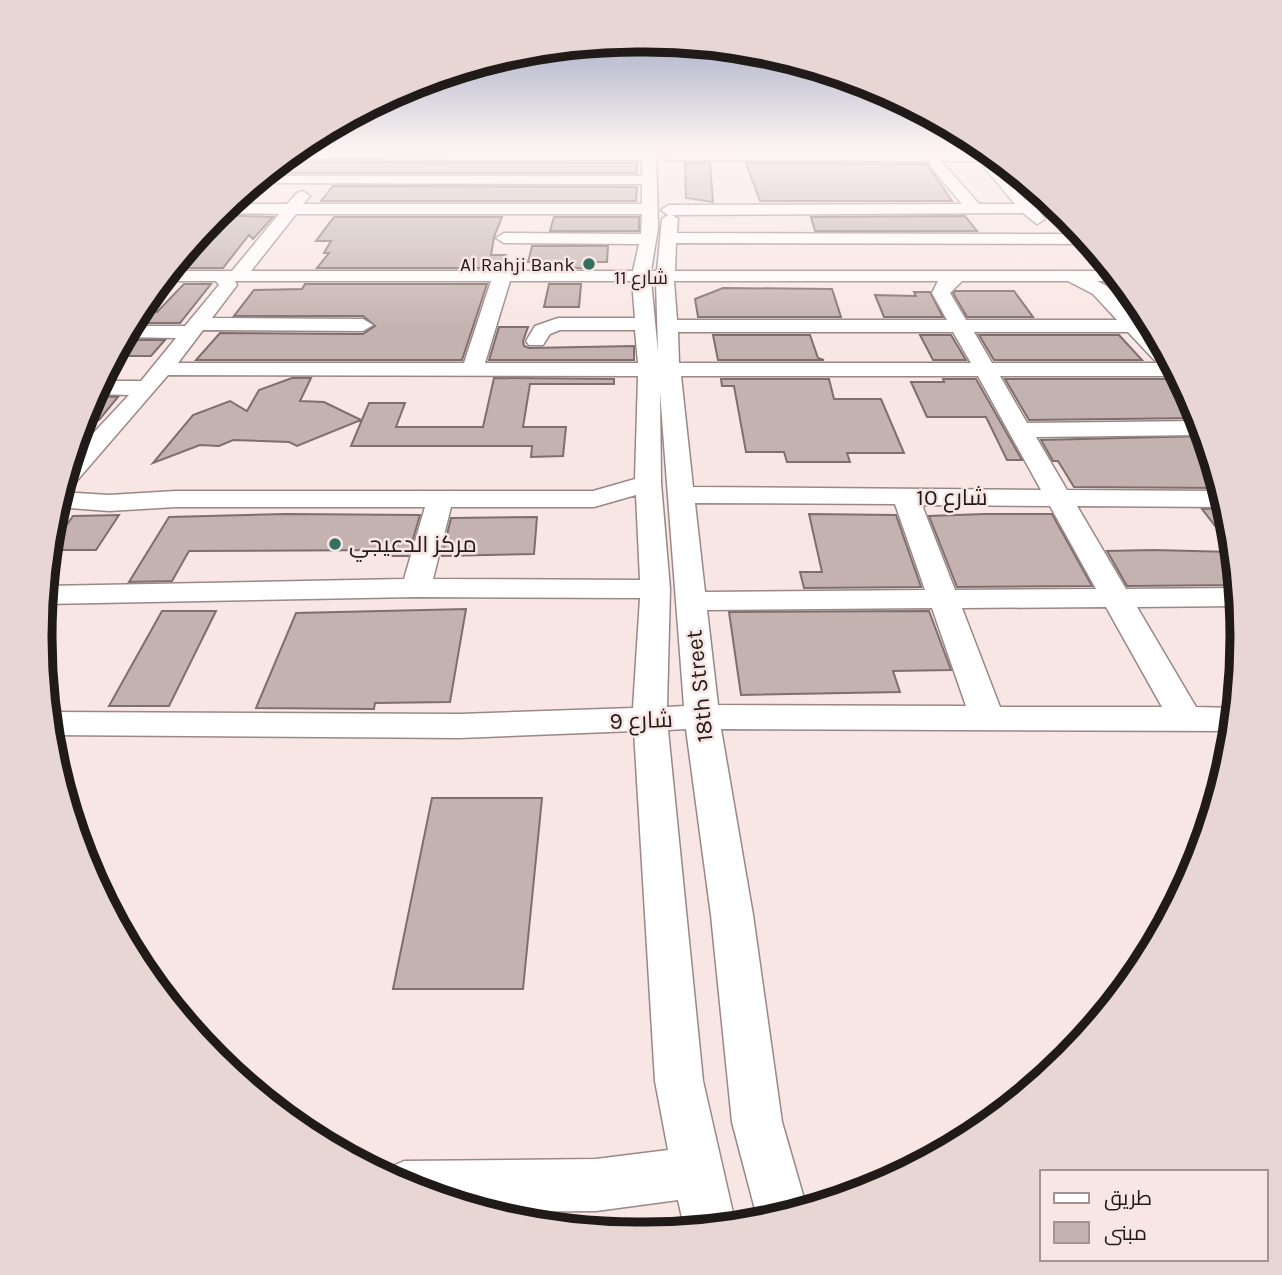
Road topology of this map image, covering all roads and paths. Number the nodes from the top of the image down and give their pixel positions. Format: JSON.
{"nodes":[{"id":1,"x":258,"y":208,"type":"edge"},
{"id":2,"x":293,"y":208,"type":"edge"},
{"id":3,"x":593,"y":208,"type":"edge"},
{"id":4,"x":657,"y":208,"type":"edge"},
{"id":5,"x":720,"y":208,"type":"edge"},
{"id":6,"x":795,"y":208,"type":"edge"},
{"id":7,"x":886,"y":208,"type":"edge"},
{"id":8,"x":1028,"y":208,"type":"edge"},
{"id":9,"x":240,"y":209,"type":"edge"},
{"id":10,"x":798,"y":209,"type":"junction"},
{"id":11,"x":504,"y":238,"type":"dead end"},
{"id":12,"x":807,"y":239,"type":"junction"},
{"id":13,"x":1055,"y":240,"type":"junction"},
{"id":14,"x":1073,"y":240,"type":"edge"},
{"id":15,"x":177,"y":276,"type":"edge"},
{"id":16,"x":230,"y":276,"type":"junction"},
{"id":17,"x":1105,"y":276,"type":"edge"},
{"id":18,"x":502,"y":277,"type":"junction"},
{"id":19,"x":653,"y":277,"type":"junction"},
{"id":20,"x":836,"y":277,"type":"junction"},
{"id":21,"x":925,"y":277,"type":"junction"},
{"id":22,"x":956,"y":277,"type":"junction"},
{"id":23,"x":1078,"y":277,"type":"junction"},
{"id":24,"x":910,"y":299,"type":"junction"},
{"id":25,"x":871,"y":306,"type":"dead end"},
{"id":26,"x":363,"y":325,"type":"dead end"},
{"id":27,"x":657,"y":325,"type":"junction"},
{"id":28,"x":847,"y":326,"type":"junction"},
{"id":29,"x":961,"y":326,"type":"junction"},
{"id":30,"x":1134,"y":326,"type":"junction"},
{"id":31,"x":194,"y":328,"type":"junction"},
{"id":32,"x":139,"y":331,"type":"edge"},
{"id":33,"x":536,"y":341,"type":"dead end"},
{"id":34,"x":1150,"y":343,"type":"edge"},
{"id":35,"x":162,"y":369,"type":"junction"},
{"id":36,"x":864,"y":369,"type":"junction"},
{"id":37,"x":659,"y":370,"type":"junction"},
{"id":38,"x":988,"y":370,"type":"junction"},
{"id":39,"x":1164,"y":370,"type":"edge"},
{"id":40,"x":472,"y":371,"type":"junction"},
{"id":41,"x":109,"y":388,"type":"edge"},
{"id":42,"x":147,"y":388,"type":"junction"},
{"id":43,"x":1190,"y":428,"type":"edge"},
{"id":44,"x":1021,"y":430,"type":"junction"},
{"id":45,"x":82,"y":456,"type":"edge"},
{"id":46,"x":76,"y":473,"type":"edge"},
{"id":47,"x":648,"y":483,"type":"junction"},
{"id":48,"x":680,"y":495,"type":"junction"},
{"id":49,"x":905,"y":496,"type":"junction"},
{"id":50,"x":1058,"y":498,"type":"junction"},
{"id":51,"x":176,"y":499,"type":"junction"},
{"id":52,"x":440,"y":499,"type":"junction"},
{"id":53,"x":1213,"y":499,"type":"edge"},
{"id":54,"x":69,"y":501,"type":"edge"},
{"id":55,"x":416,"y":588,"type":"junction"},
{"id":56,"x":655,"y":589,"type":"junction"},
{"id":57,"x":54,"y":595,"type":"edge"},
{"id":58,"x":1228,"y":597,"type":"edge"},
{"id":59,"x":1116,"y":598,"type":"junction"},
{"id":60,"x":943,"y":600,"type":"junction"},
{"id":61,"x":690,"y":601,"type":"junction"},
{"id":62,"x":702,"y":717,"type":"junction"},
{"id":63,"x":986,"y":718,"type":"junction"},
{"id":64,"x":650,"y":719,"type":"junction"},
{"id":65,"x":1186,"y":719,"type":"junction"},
{"id":66,"x":1223,"y":719,"type":"edge"},
{"id":67,"x":59,"y":723,"type":"edge"},
{"id":68,"x":698,"y":1172,"type":"junction"},
{"id":69,"x":437,"y":1187,"type":"edge"},
{"id":70,"x":780,"y":1206,"type":"edge"},
{"id":71,"x":708,"y":1218,"type":"edge"}],
"edges":[{"from":1,"to":9,"type":"street"},
{"from":2,"to":16,"type":"street"},
{"from":3,"to":11,"type":"street"},
{"from":4,"to":19,"type":"street"},
{"from":5,"to":12,"type":"street"},
{"from":6,"to":10,"type":"street"},
{"from":7,"to":10,"type":"street"},
{"from":8,"to":13,"type":"street"},
{"from":10,"to":12,"type":"street"},
{"from":12,"to":13,"type":"street"},
{"from":12,"to":20,"type":"street"},
{"from":13,"to":14,"type":"street"},
{"from":13,"to":23,"type":"street"},
{"from":15,"to":16,"type":"street","name":"شارع 11"},
{"from":16,"to":18,"type":"street","name":"شارع 11"},
{"from":16,"to":31,"type":"street"},
{"from":17,"to":23,"type":"street","name":"شارع 11"},
{"from":18,"to":19,"type":"street","name":"شارع 11"},
{"from":18,"to":40,"type":"street"},
{"from":19,"to":20,"type":"street","name":"شارع 11"},
{"from":19,"to":27,"type":"street"},
{"from":20,"to":21,"type":"street","name":"شارع 11"},
{"from":20,"to":24,"type":"street"},
{"from":20,"to":28,"type":"street"},
{"from":21,"to":22,"type":"street","name":"شارع 11"},
{"from":21,"to":24,"type":"street"},
{"from":22,"to":23,"type":"street","name":"شارع 11"},
{"from":22,"to":29,"type":"street"},
{"from":23,"to":30,"type":"street"},
{"from":24,"to":25,"type":"street"},
{"from":26,"to":31,"type":"street"},
{"from":27,"to":28,"type":"street"},
{"from":27,"to":33,"type":"street"},
{"from":27,"to":37,"type":"street"},
{"from":28,"to":29,"type":"street"},
{"from":28,"to":36,"type":"street"},
{"from":29,"to":30,"type":"street"},
{"from":29,"to":38,"type":"street"},
{"from":30,"to":34,"type":"street"},
{"from":31,"to":32,"type":"street"},
{"from":31,"to":35,"type":"street"},
{"from":35,"to":40,"type":"street"},
{"from":35,"to":42,"type":"street"},
{"from":36,"to":37,"type":"street"},
{"from":36,"to":38,"type":"street"},
{"from":37,"to":40,"type":"street"},
{"from":37,"to":47,"type":"street"},
{"from":37,"to":48,"type":"street","name":"18th Street"},
{"from":38,"to":39,"type":"street"},
{"from":38,"to":44,"type":"street"},
{"from":41,"to":42,"type":"street"},
{"from":42,"to":45,"type":"street"},
{"from":43,"to":44,"type":"street"},
{"from":44,"to":50,"type":"street"},
{"from":46,"to":51,"type":"street"},
{"from":47,"to":52,"type":"street"},
{"from":47,"to":56,"type":"street"},
{"from":48,"to":49,"type":"street","name":"شارع 10"},
{"from":48,"to":61,"type":"street","name":"18th Street"},
{"from":49,"to":50,"type":"street","name":"شارع 10"},
{"from":49,"to":60,"type":"street"},
{"from":50,"to":53,"type":"street","name":"شارع 10"},
{"from":50,"to":59,"type":"street"},
{"from":51,"to":52,"type":"street"},
{"from":51,"to":54,"type":"street"},
{"from":52,"to":55,"type":"street"},
{"from":55,"to":56,"type":"street"},
{"from":55,"to":57,"type":"street"},
{"from":56,"to":64,"type":"street"},
{"from":58,"to":59,"type":"street"},
{"from":59,"to":60,"type":"street"},
{"from":59,"to":65,"type":"street"},
{"from":60,"to":61,"type":"street"},
{"from":60,"to":63,"type":"street"},
{"from":61,"to":62,"type":"street","name":"18th Street"},
{"from":62,"to":63,"type":"street","name":"شارع 9"},
{"from":62,"to":64,"type":"street","name":"شارع 9"},
{"from":62,"to":70,"type":"street","name":"18th Street"},
{"from":63,"to":65,"type":"street","name":"شارع 9"},
{"from":64,"to":67,"type":"street","name":"شارع 9"},
{"from":64,"to":68,"type":"street"},
{"from":65,"to":66,"type":"street","name":"شارع 9"},
{"from":68,"to":69,"type":"street"},
{"from":68,"to":71,"type":"street"}]}
